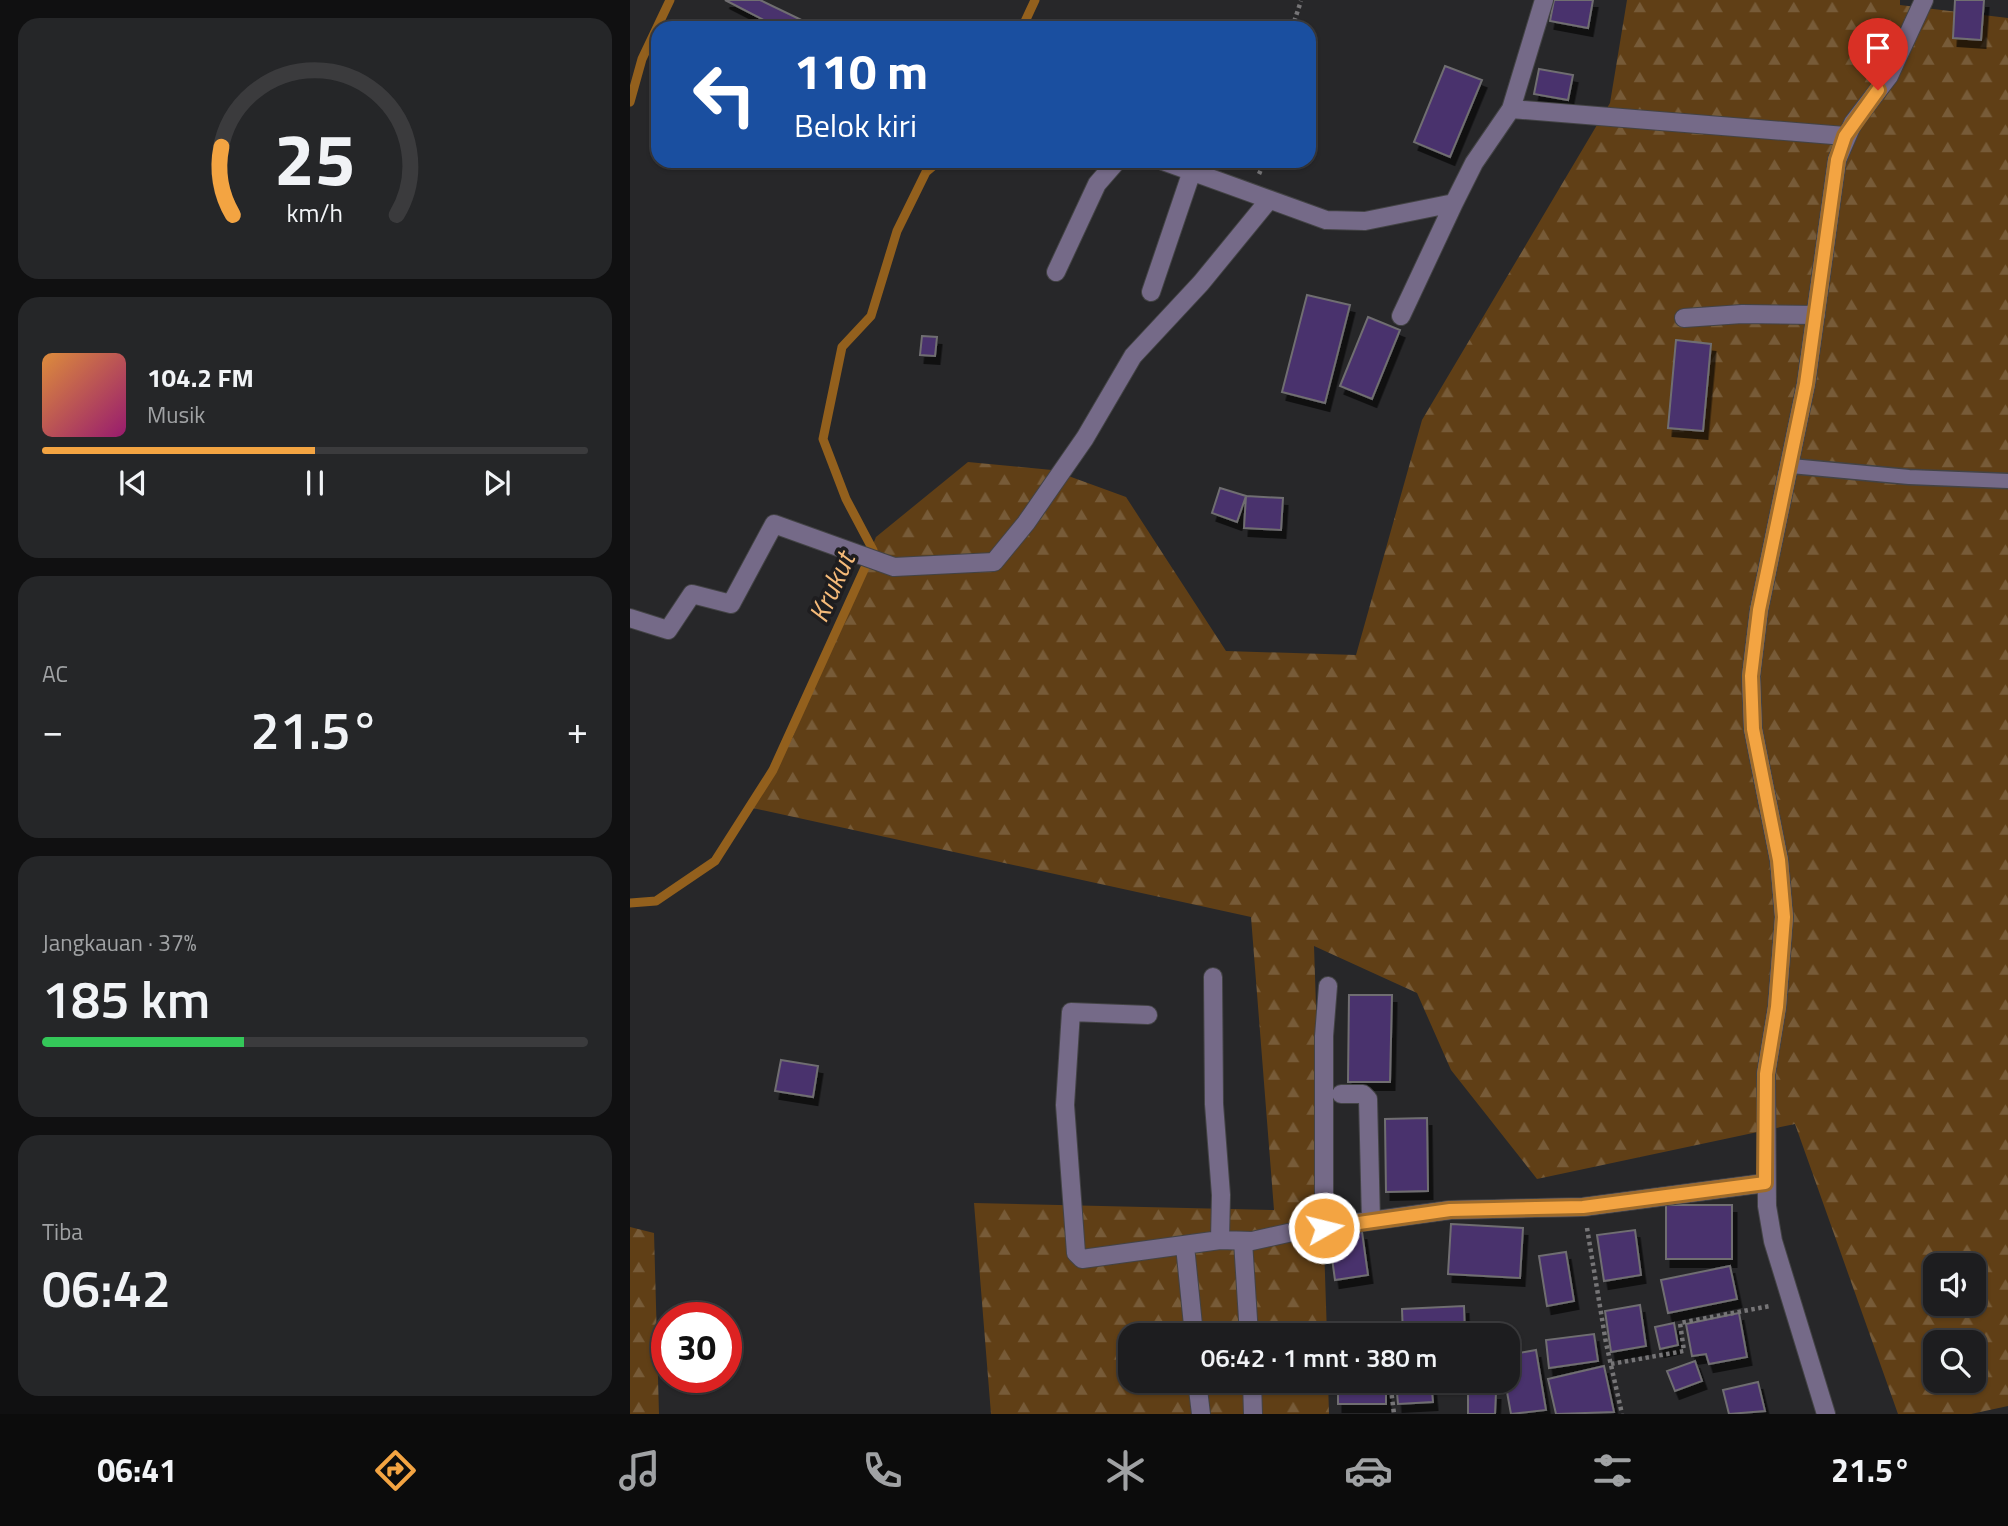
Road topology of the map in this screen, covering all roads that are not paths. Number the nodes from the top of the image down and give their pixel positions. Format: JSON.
{"nodes":[{"id":1,"x":1544,"y":0,"type":"edge"},
{"id":2,"x":1924,"y":0,"type":"edge"},
{"id":3,"x":1511,"y":109,"type":"junction"},
{"id":4,"x":1845,"y":136,"type":"junction"},
{"id":5,"x":1111,"y":168,"type":"edge"},
{"id":6,"x":1183,"y":168,"type":"edge"},
{"id":7,"x":1192,"y":171,"type":"junction"},
{"id":8,"x":1269,"y":200,"type":"junction"},
{"id":9,"x":1454,"y":203,"type":"junction"},
{"id":10,"x":1056,"y":272,"type":"dead end"},
{"id":11,"x":1151,"y":292,"type":"dead end"},
{"id":12,"x":1816,"y":315,"type":"junction"},
{"id":13,"x":1401,"y":316,"type":"dead end"},
{"id":14,"x":1684,"y":318,"type":"dead end"},
{"id":15,"x":1791,"y":466,"type":"junction"},
{"id":16,"x":2008,"y":481,"type":"edge"},
{"id":17,"x":630,"y":618,"type":"edge"},
{"id":18,"x":1213,"y":977,"type":"dead end"},
{"id":19,"x":1328,"y":986,"type":"dead end"},
{"id":20,"x":1147,"y":1015,"type":"dead end"},
{"id":21,"x":1341,"y":1094,"type":"dead end"},
{"id":22,"x":1765,"y":1183,"type":"junction"},
{"id":23,"x":1371,"y":1221,"type":"junction"},
{"id":24,"x":1324,"y":1228,"type":"junction"},
{"id":25,"x":1220,"y":1240,"type":"junction"},
{"id":26,"x":1243,"y":1241,"type":"junction"},
{"id":27,"x":1185,"y":1246,"type":"junction"},
{"id":28,"x":1193,"y":1323,"type":"edge"},
{"id":29,"x":1248,"y":1323,"type":"edge"},
{"id":30,"x":1198,"y":1393,"type":"edge"},
{"id":31,"x":1253,"y":1393,"type":"edge"},
{"id":32,"x":1201,"y":1414,"type":"edge"},
{"id":33,"x":1254,"y":1414,"type":"edge"},
{"id":34,"x":1826,"y":1414,"type":"edge"}],
"edges":[{"from":1,"to":3,"type":"street"},
{"from":2,"to":4,"type":"street"},
{"from":3,"to":4,"type":"street"},
{"from":3,"to":9,"type":"street"},
{"from":4,"to":12,"type":"street"},
{"from":5,"to":10,"type":"street"},
{"from":6,"to":7,"type":"street"},
{"from":7,"to":8,"type":"street"},
{"from":7,"to":11,"type":"street"},
{"from":8,"to":9,"type":"street"},
{"from":8,"to":17,"type":"street"},
{"from":9,"to":13,"type":"street"},
{"from":12,"to":14,"type":"street"},
{"from":12,"to":15,"type":"street"},
{"from":15,"to":16,"type":"lane"},
{"from":15,"to":22,"type":"street"},
{"from":18,"to":25,"type":"street"},
{"from":19,"to":24,"type":"street"},
{"from":20,"to":27,"type":"street"},
{"from":21,"to":23,"type":"street"},
{"from":22,"to":23,"type":"street"},
{"from":22,"to":34,"type":"street"},
{"from":23,"to":24,"type":"street"},
{"from":24,"to":26,"type":"street"},
{"from":25,"to":26,"type":"street"},
{"from":25,"to":27,"type":"street"},
{"from":26,"to":29,"type":"street"},
{"from":27,"to":28,"type":"street"},
{"from":30,"to":32,"type":"street"},
{"from":31,"to":33,"type":"street"}]}
